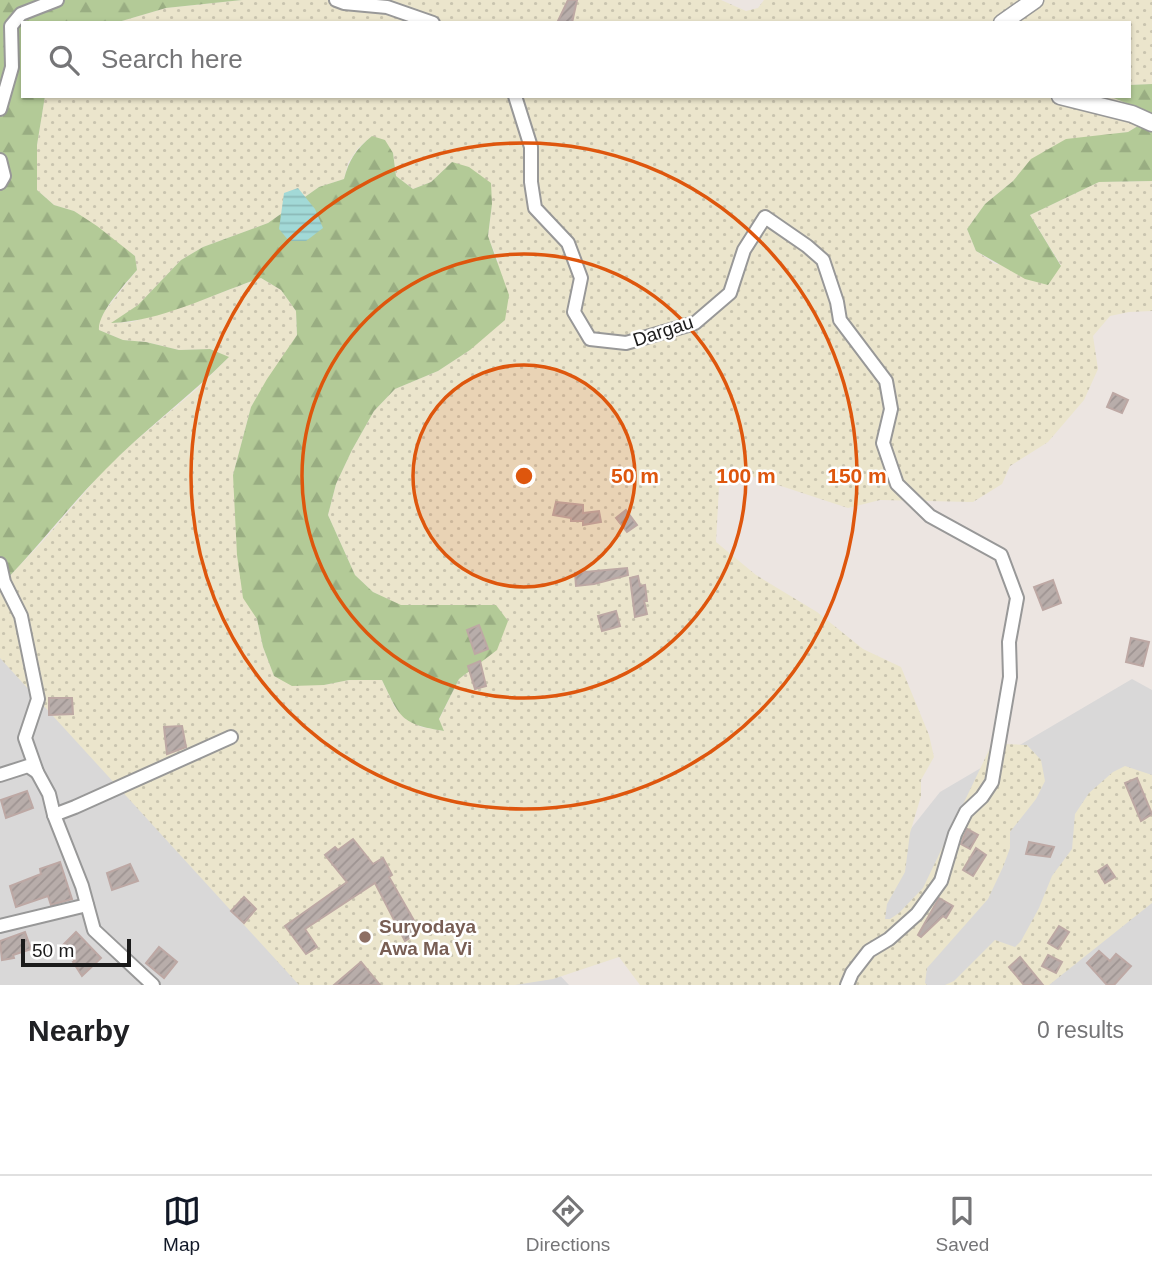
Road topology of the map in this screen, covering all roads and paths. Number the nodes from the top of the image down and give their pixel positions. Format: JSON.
{"nodes":[{"id":1,"x":57,"y":0,"type":"edge"},
{"id":2,"x":336,"y":0,"type":"edge"},
{"id":3,"x":1035,"y":0,"type":"edge"},
{"id":4,"x":427,"y":21,"type":"edge"},
{"id":5,"x":1005,"y":21,"type":"edge"},
{"id":6,"x":516,"y":98,"type":"edge"},
{"id":7,"x":1068,"y":98,"type":"edge"},
{"id":8,"x":0,"y":108,"type":"edge"},
{"id":9,"x":1152,"y":123,"type":"edge"},
{"id":10,"x":0,"y":160,"type":"edge"},
{"id":11,"x":0,"y":183,"type":"edge"},
{"id":12,"x":0,"y":564,"type":"edge"},
{"id":13,"x":231,"y":737,"type":"dead end"},
{"id":14,"x":37,"y":772,"type":"junction"},
{"id":15,"x":0,"y":775,"type":"edge"},
{"id":16,"x":54,"y":814,"type":"junction"},
{"id":17,"x":87,"y":905,"type":"junction"},
{"id":18,"x":0,"y":926,"type":"edge"},
{"id":19,"x":153,"y":985,"type":"edge"},
{"id":20,"x":847,"y":985,"type":"edge"}],
"edges":[{"from":1,"to":8,"type":"street"},
{"from":2,"to":4,"type":"street"},
{"from":3,"to":5,"type":"street"},
{"from":6,"to":20,"type":"street","name":"Dargau"},
{"from":7,"to":9,"type":"street"},
{"from":10,"to":11,"type":"street"},
{"from":12,"to":14,"type":"street"},
{"from":13,"to":16,"type":"street"},
{"from":14,"to":15,"type":"street"},
{"from":14,"to":16,"type":"street"},
{"from":16,"to":17,"type":"street"},
{"from":17,"to":18,"type":"street"},
{"from":17,"to":19,"type":"street"}]}
